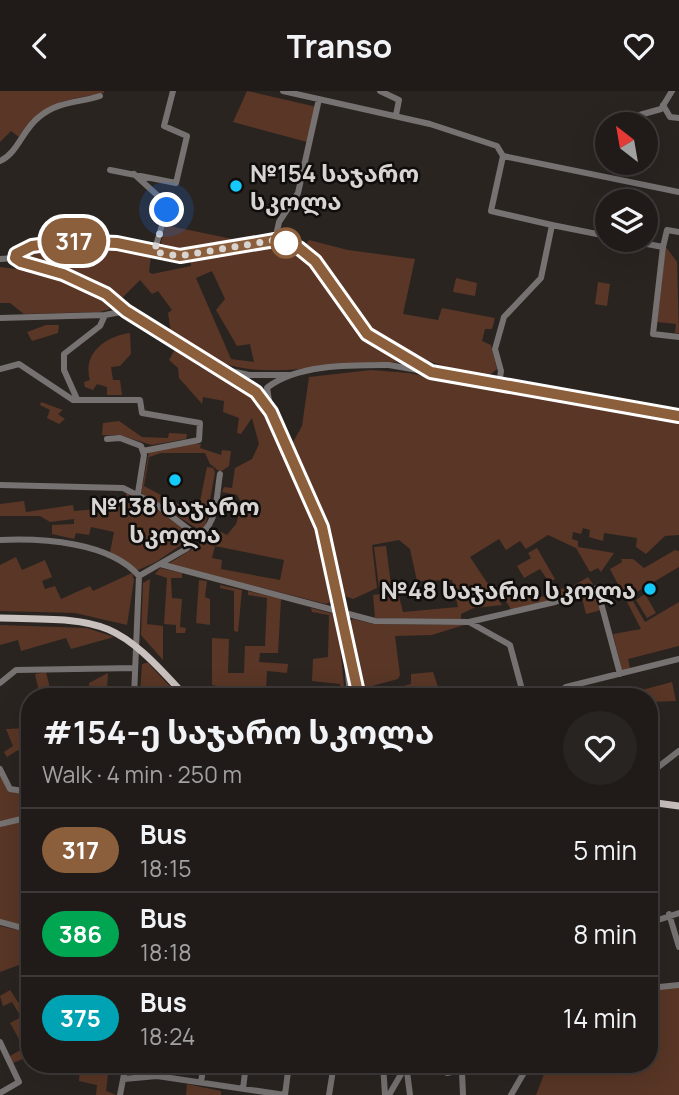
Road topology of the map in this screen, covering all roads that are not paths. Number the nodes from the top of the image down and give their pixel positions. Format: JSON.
{"nodes":[{"id":1,"x":173,"y":91,"type":"edge"},
{"id":2,"x":283,"y":91,"type":"edge"},
{"id":3,"x":380,"y":91,"type":"edge"},
{"id":4,"x":672,"y":91,"type":"edge"},
{"id":5,"x":100,"y":96,"type":"dead end"},
{"id":6,"x":319,"y":99,"type":"junction"},
{"id":7,"x":663,"y":105,"type":"junction"},
{"id":8,"x":650,"y":112,"type":"edge"},
{"id":9,"x":396,"y":115,"type":"junction"},
{"id":10,"x":679,"y":118,"type":"edge"},
{"id":11,"x":503,"y":156,"type":"junction"},
{"id":12,"x":0,"y":161,"type":"edge"},
{"id":13,"x":110,"y":170,"type":"dead end"},
{"id":14,"x":134,"y":174,"type":"junction"},
{"id":15,"x":679,"y":192,"type":"edge"},
{"id":16,"x":552,"y":225,"type":"junction"},
{"id":17,"x":679,"y":232,"type":"edge"},
{"id":18,"x":595,"y":234,"type":"edge"},
{"id":19,"x":275,"y":240,"type":"junction"},
{"id":20,"x":658,"y":246,"type":"edge"},
{"id":21,"x":663,"y":247,"type":"junction"},
{"id":22,"x":154,"y":252,"type":"junction"},
{"id":23,"x":15,"y":258,"type":"junction"},
{"id":24,"x":0,"y":259,"type":"edge"},
{"id":25,"x":126,"y":311,"type":"junction"},
{"id":26,"x":104,"y":315,"type":"junction"},
{"id":27,"x":0,"y":318,"type":"edge"},
{"id":28,"x":679,"y":337,"type":"edge"},
{"id":29,"x":0,"y":369,"type":"edge"},
{"id":30,"x":218,"y":369,"type":"junction"},
{"id":31,"x":431,"y":372,"type":"junction"},
{"id":32,"x":260,"y":375,"type":"junction"},
{"id":33,"x":294,"y":375,"type":"junction"},
{"id":34,"x":499,"y":384,"type":"junction"},
{"id":35,"x":267,"y":387,"type":"junction"},
{"id":36,"x":255,"y":391,"type":"junction"},
{"id":37,"x":77,"y":399,"type":"junction"},
{"id":38,"x":271,"y":412,"type":"junction"},
{"id":39,"x":679,"y":416,"type":"edge"},
{"id":40,"x":107,"y":439,"type":"dead end"},
{"id":41,"x":143,"y":451,"type":"junction"},
{"id":42,"x":220,"y":474,"type":"dead end"},
{"id":43,"x":0,"y":485,"type":"edge"},
{"id":44,"x":138,"y":493,"type":"junction"},
{"id":45,"x":194,"y":537,"type":"junction"},
{"id":46,"x":0,"y":540,"type":"edge"},
{"id":47,"x":160,"y":564,"type":"junction"},
{"id":48,"x":139,"y":576,"type":"junction"},
{"id":49,"x":342,"y":614,"type":"junction"},
{"id":50,"x":0,"y":618,"type":"edge"},
{"id":51,"x":469,"y":621,"type":"junction"},
{"id":52,"x":136,"y":644,"type":"junction"},
{"id":53,"x":347,"y":649,"type":"junction"},
{"id":54,"x":679,"y":659,"type":"edge"},
{"id":55,"x":135,"y":668,"type":"junction"},
{"id":56,"x":620,"y":674,"type":"junction"},
{"id":57,"x":0,"y":683,"type":"edge"},
{"id":58,"x":134,"y":688,"type":"edge"},
{"id":59,"x":178,"y":688,"type":"edge"},
{"id":60,"x":349,"y":688,"type":"edge"},
{"id":61,"x":357,"y":688,"type":"edge"},
{"id":62,"x":522,"y":688,"type":"edge"},
{"id":63,"x":565,"y":688,"type":"edge"},
{"id":64,"x":679,"y":751,"type":"edge"},
{"id":65,"x":658,"y":766,"type":"edge"},
{"id":66,"x":0,"y":769,"type":"edge"},
{"id":67,"x":21,"y":791,"type":"edge"},
{"id":68,"x":658,"y":803,"type":"edge"},
{"id":69,"x":679,"y":806,"type":"edge"},
{"id":70,"x":21,"y":819,"type":"edge"},
{"id":71,"x":0,"y":824,"type":"edge"},
{"id":72,"x":679,"y":913,"type":"edge"},
{"id":73,"x":669,"y":914,"type":"junction"},
{"id":74,"x":658,"y":919,"type":"edge"},
{"id":75,"x":0,"y":922,"type":"edge"},
{"id":76,"x":21,"y":928,"type":"edge"},
{"id":77,"x":679,"y":947,"type":"edge"},
{"id":78,"x":679,"y":985,"type":"edge"},
{"id":79,"x":658,"y":987,"type":"edge"},
{"id":80,"x":0,"y":1042,"type":"edge"},
{"id":81,"x":125,"y":1073,"type":"edge"},
{"id":82,"x":158,"y":1073,"type":"edge"},
{"id":83,"x":202,"y":1073,"type":"edge"},
{"id":84,"x":245,"y":1073,"type":"edge"},
{"id":85,"x":288,"y":1073,"type":"edge"},
{"id":86,"x":333,"y":1073,"type":"edge"},
{"id":87,"x":384,"y":1073,"type":"edge"},
{"id":88,"x":401,"y":1073,"type":"edge"},
{"id":89,"x":406,"y":1073,"type":"edge"},
{"id":90,"x":462,"y":1073,"type":"edge"},
{"id":91,"x":524,"y":1073,"type":"edge"},
{"id":92,"x":158,"y":1076,"type":"junction"},
{"id":93,"x":124,"y":1079,"type":"junction"},
{"id":94,"x":201,"y":1082,"type":"junction"},
{"id":95,"x":243,"y":1089,"type":"junction"},
{"id":96,"x":0,"y":1093,"type":"edge"},
{"id":97,"x":120,"y":1095,"type":"edge"},
{"id":98,"x":285,"y":1095,"type":"edge"},
{"id":99,"x":329,"y":1095,"type":"edge"},
{"id":100,"x":387,"y":1095,"type":"edge"},
{"id":101,"x":410,"y":1095,"type":"edge"},
{"id":102,"x":463,"y":1095,"type":"edge"},
{"id":103,"x":511,"y":1095,"type":"edge"}],
"edges":[{"from":1,"to":14,"type":"street"},
{"from":2,"to":6,"type":"street"},
{"from":3,"to":9,"type":"street"},
{"from":4,"to":7,"type":"street"},
{"from":5,"to":12,"type":"street"},
{"from":6,"to":9,"type":"street"},
{"from":6,"to":19,"type":"street"},
{"from":7,"to":8,"type":"street"},
{"from":7,"to":10,"type":"street"},
{"from":9,"to":11,"type":"street"},
{"from":11,"to":15,"type":"street"},
{"from":11,"to":16,"type":"street"},
{"from":13,"to":14,"type":"street"},
{"from":14,"to":22,"type":"street"},
{"from":16,"to":18,"type":"street"},
{"from":16,"to":34,"type":"street"},
{"from":17,"to":21,"type":"street"},
{"from":19,"to":22,"type":"street"},
{"from":19,"to":31,"type":"street"},
{"from":20,"to":21,"type":"street"},
{"from":21,"to":28,"type":"street"},
{"from":22,"to":23,"type":"street"},
{"from":23,"to":24,"type":"street"},
{"from":23,"to":25,"type":"street"},
{"from":25,"to":26,"type":"street"},
{"from":25,"to":30,"type":"street"},
{"from":26,"to":27,"type":"street"},
{"from":26,"to":37,"type":"street"},
{"from":29,"to":37,"type":"street"},
{"from":30,"to":32,"type":"street"},
{"from":30,"to":36,"type":"street"},
{"from":31,"to":33,"type":"street"},
{"from":31,"to":34,"type":"street"},
{"from":32,"to":33,"type":"street"},
{"from":32,"to":35,"type":"street"},
{"from":32,"to":36,"type":"street"},
{"from":33,"to":35,"type":"street"},
{"from":34,"to":39,"type":"street"},
{"from":35,"to":36,"type":"street"},
{"from":35,"to":38,"type":"street"},
{"from":36,"to":38,"type":"street"},
{"from":37,"to":41,"type":"street"},
{"from":38,"to":49,"type":"street"},
{"from":40,"to":41,"type":"street"},
{"from":41,"to":44,"type":"street"},
{"from":42,"to":45,"type":"street"},
{"from":43,"to":44,"type":"street"},
{"from":44,"to":45,"type":"street"},
{"from":45,"to":47,"type":"street"},
{"from":46,"to":48,"type":"street"},
{"from":47,"to":48,"type":"street"},
{"from":47,"to":49,"type":"street"},
{"from":48,"to":52,"type":"street"},
{"from":49,"to":51,"type":"street"},
{"from":49,"to":53,"type":"street"},
{"from":50,"to":52,"type":"main road"},
{"from":51,"to":56,"type":"street"},
{"from":51,"to":62,"type":"street"},
{"from":52,"to":55,"type":"street"},
{"from":52,"to":59,"type":"main road"},
{"from":53,"to":60,"type":"street"},
{"from":53,"to":61,"type":"street"},
{"from":54,"to":56,"type":"street"},
{"from":55,"to":57,"type":"street"},
{"from":55,"to":58,"type":"street"},
{"from":56,"to":63,"type":"street"},
{"from":64,"to":65,"type":"street"},
{"from":66,"to":67,"type":"street"},
{"from":68,"to":69,"type":"main road"},
{"from":70,"to":71,"type":"street"},
{"from":72,"to":73,"type":"street"},
{"from":73,"to":74,"type":"street"},
{"from":73,"to":77,"type":"street"},
{"from":75,"to":76,"type":"street"},
{"from":78,"to":79,"type":"street"},
{"from":80,"to":96,"type":"street"},
{"from":81,"to":93,"type":"street"},
{"from":82,"to":92,"type":"street"},
{"from":83,"to":94,"type":"street"},
{"from":84,"to":95,"type":"street"},
{"from":85,"to":98,"type":"street"},
{"from":86,"to":99,"type":"street"},
{"from":87,"to":100,"type":"street"},
{"from":88,"to":100,"type":"street"},
{"from":89,"to":101,"type":"street"},
{"from":90,"to":102,"type":"street"},
{"from":91,"to":103,"type":"street"},
{"from":92,"to":93,"type":"street"},
{"from":92,"to":94,"type":"street"},
{"from":93,"to":97,"type":"street"},
{"from":94,"to":95,"type":"street"},
{"from":95,"to":98,"type":"street"}]}
